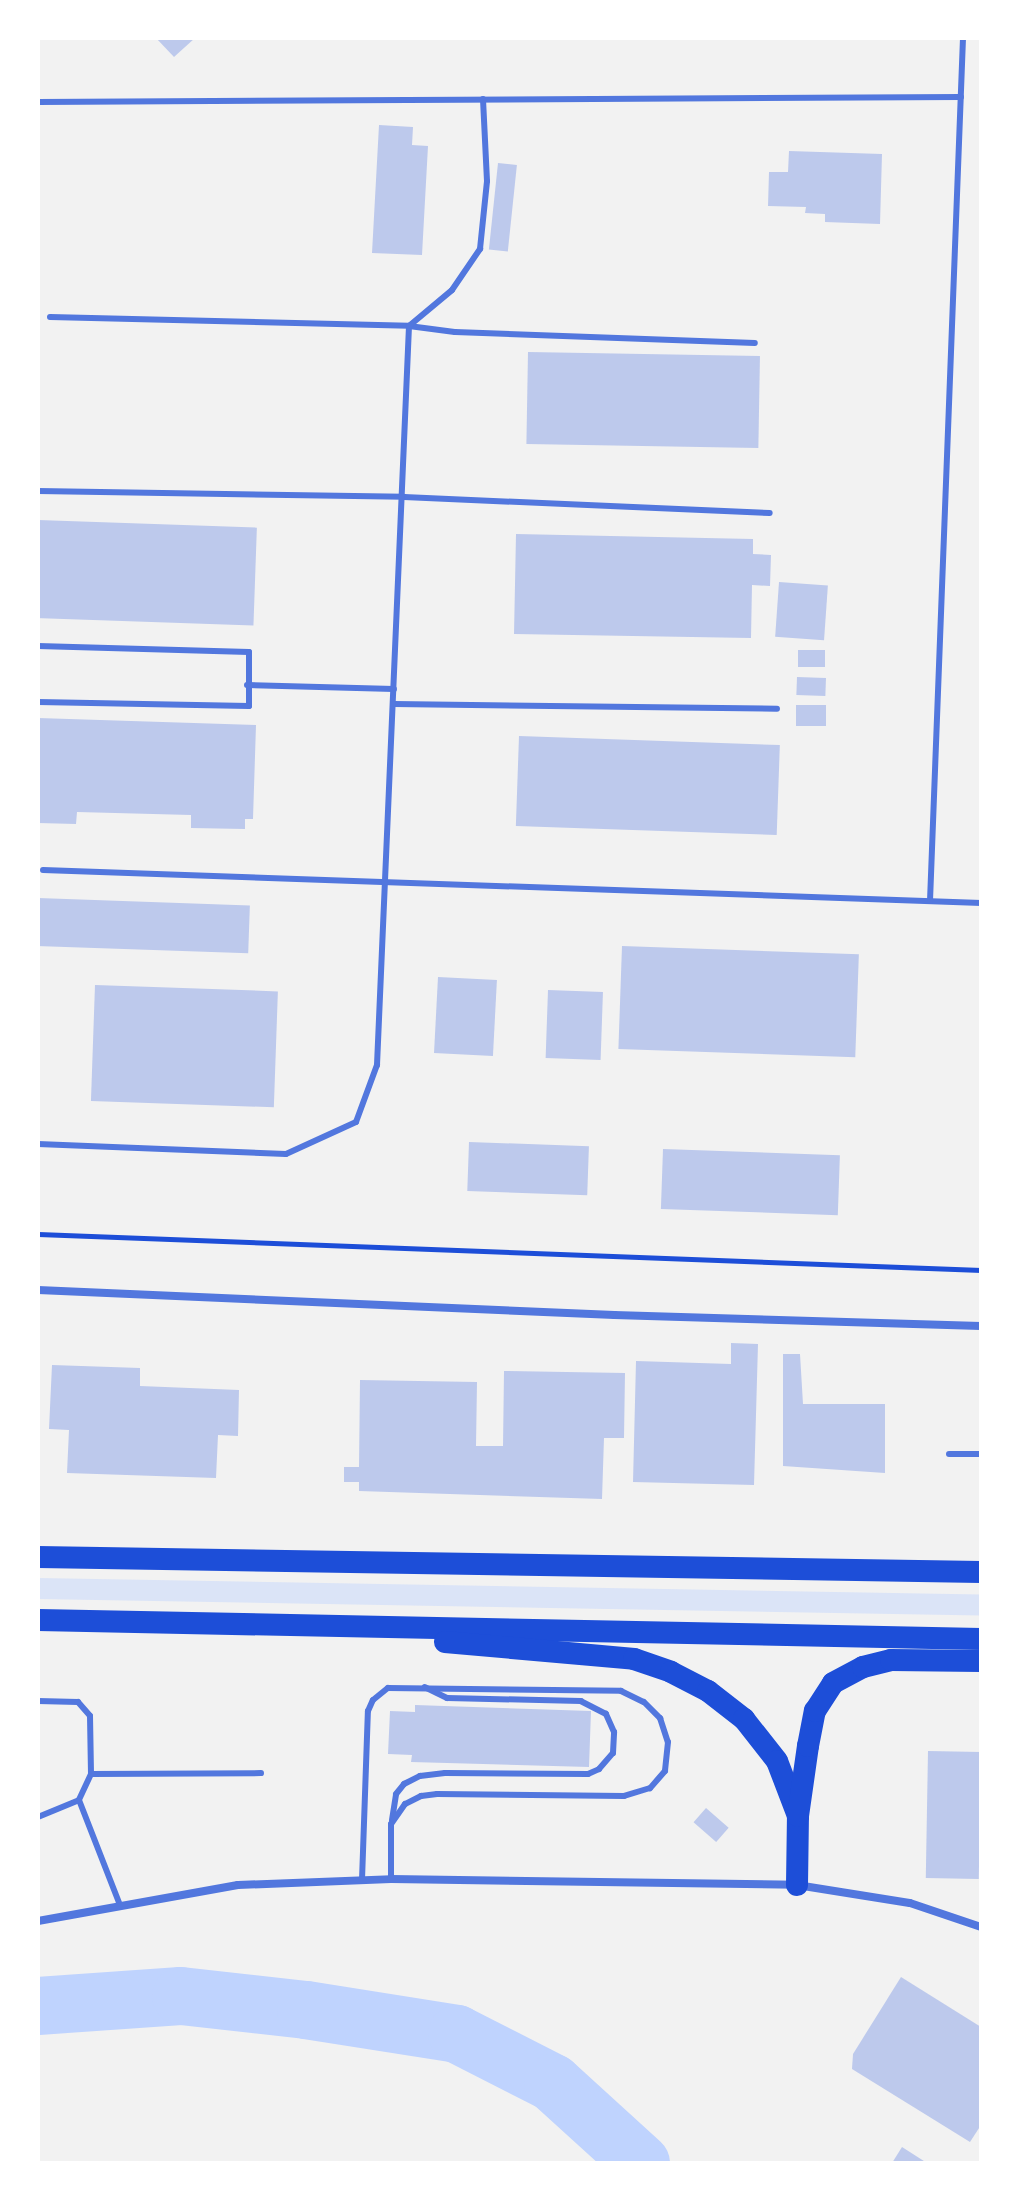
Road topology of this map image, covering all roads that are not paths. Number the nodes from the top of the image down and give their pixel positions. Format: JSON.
{"nodes":[{"id":1,"x":963,"y":38,"type":"edge"},
{"id":2,"x":961,"y":97,"type":"junction"},
{"id":3,"x":483,"y":99,"type":"junction"},
{"id":4,"x":38,"y":102,"type":"edge"},
{"id":5,"x":50,"y":317,"type":"dead end"},
{"id":6,"x":409,"y":326,"type":"junction"},
{"id":7,"x":755,"y":343,"type":"dead end"},
{"id":8,"x":38,"y":491,"type":"edge"},
{"id":9,"x":404,"y":497,"type":"junction"},
{"id":10,"x":770,"y":513,"type":"dead end"},
{"id":11,"x":38,"y":646,"type":"edge"},
{"id":12,"x":247,"y":685,"type":"junction"},
{"id":13,"x":394,"y":689,"type":"junction"},
{"id":14,"x":38,"y":702,"type":"edge"},
{"id":15,"x":394,"y":704,"type":"junction"},
{"id":16,"x":777,"y":709,"type":"dead end"},
{"id":17,"x":43,"y":870,"type":"dead end"},
{"id":18,"x":385,"y":884,"type":"junction"},
{"id":19,"x":930,"y":901,"type":"junction"},
{"id":20,"x":981,"y":903,"type":"edge"},
{"id":21,"x":38,"y":1144,"type":"edge"},
{"id":22,"x":38,"y":1290,"type":"edge"},
{"id":23,"x":981,"y":1326,"type":"edge"},
{"id":24,"x":949,"y":1454,"type":"dead end"},
{"id":25,"x":981,"y":1454,"type":"edge"},
{"id":26,"x":38,"y":1555,"type":"edge"},
{"id":27,"x":981,"y":1572,"type":"edge"},
{"id":28,"x":38,"y":1620,"type":"edge"},
{"id":29,"x":135,"y":1622,"type":"junction"},
{"id":30,"x":261,"y":1625,"type":"junction"},
{"id":31,"x":38,"y":1629,"type":"edge"},
{"id":32,"x":981,"y":1639,"type":"edge"},
{"id":33,"x":981,"y":1661,"type":"edge"},
{"id":34,"x":422,"y":1686,"type":"junction"},
{"id":35,"x":38,"y":1701,"type":"edge"},
{"id":36,"x":261,"y":1773,"type":"dead end"},
{"id":37,"x":91,"y":1774,"type":"junction"},
{"id":38,"x":79,"y":1800,"type":"junction"},
{"id":39,"x":798,"y":1816,"type":"junction"},
{"id":40,"x":38,"y":1817,"type":"edge"},
{"id":41,"x":391,"y":1824,"type":"junction"},
{"id":42,"x":391,"y":1879,"type":"junction"},
{"id":43,"x":362,"y":1880,"type":"junction"},
{"id":44,"x":797,"y":1885,"type":"junction"},
{"id":45,"x":120,"y":1905,"type":"junction"},
{"id":46,"x":38,"y":1921,"type":"edge"},
{"id":47,"x":981,"y":1927,"type":"edge"}],
"edges":[{"from":1,"to":2,"type":"lane"},
{"from":2,"to":3,"type":"lane"},
{"from":2,"to":19,"type":"lane"},
{"from":3,"to":4,"type":"lane"},
{"from":3,"to":6,"type":"lane"},
{"from":5,"to":6,"type":"lane"},
{"from":6,"to":7,"type":"lane"},
{"from":6,"to":9,"type":"lane"},
{"from":8,"to":9,"type":"lane"},
{"from":9,"to":10,"type":"lane"},
{"from":9,"to":13,"type":"lane"},
{"from":11,"to":12,"type":"lane"},
{"from":12,"to":13,"type":"lane"},
{"from":12,"to":14,"type":"lane"},
{"from":13,"to":15,"type":"lane"},
{"from":15,"to":16,"type":"lane"},
{"from":15,"to":18,"type":"lane"},
{"from":17,"to":18,"type":"lane"},
{"from":18,"to":19,"type":"lane"},
{"from":18,"to":21,"type":"lane"},
{"from":19,"to":20,"type":"lane"},
{"from":22,"to":23,"type":"street"},
{"from":24,"to":25,"type":"lane"},
{"from":26,"to":27,"type":"highway"},
{"from":28,"to":29,"type":"highway"},
{"from":29,"to":30,"type":"highway"},
{"from":29,"to":31,"type":"highway"},
{"from":30,"to":32,"type":"highway"},
{"from":30,"to":39,"type":"highway"},
{"from":33,"to":39,"type":"highway"},
{"from":34,"to":41,"type":"lane"},
{"from":34,"to":41,"type":"lane"},
{"from":34,"to":43,"type":"lane"},
{"from":35,"to":37,"type":"lane"},
{"from":36,"to":37,"type":"lane"},
{"from":37,"to":38,"type":"lane"},
{"from":38,"to":40,"type":"lane"},
{"from":38,"to":45,"type":"lane"},
{"from":39,"to":44,"type":"highway"},
{"from":41,"to":42,"type":"lane"},
{"from":42,"to":43,"type":"street"},
{"from":42,"to":44,"type":"street"},
{"from":43,"to":45,"type":"street"},
{"from":44,"to":47,"type":"street"},
{"from":45,"to":46,"type":"street"}]}
